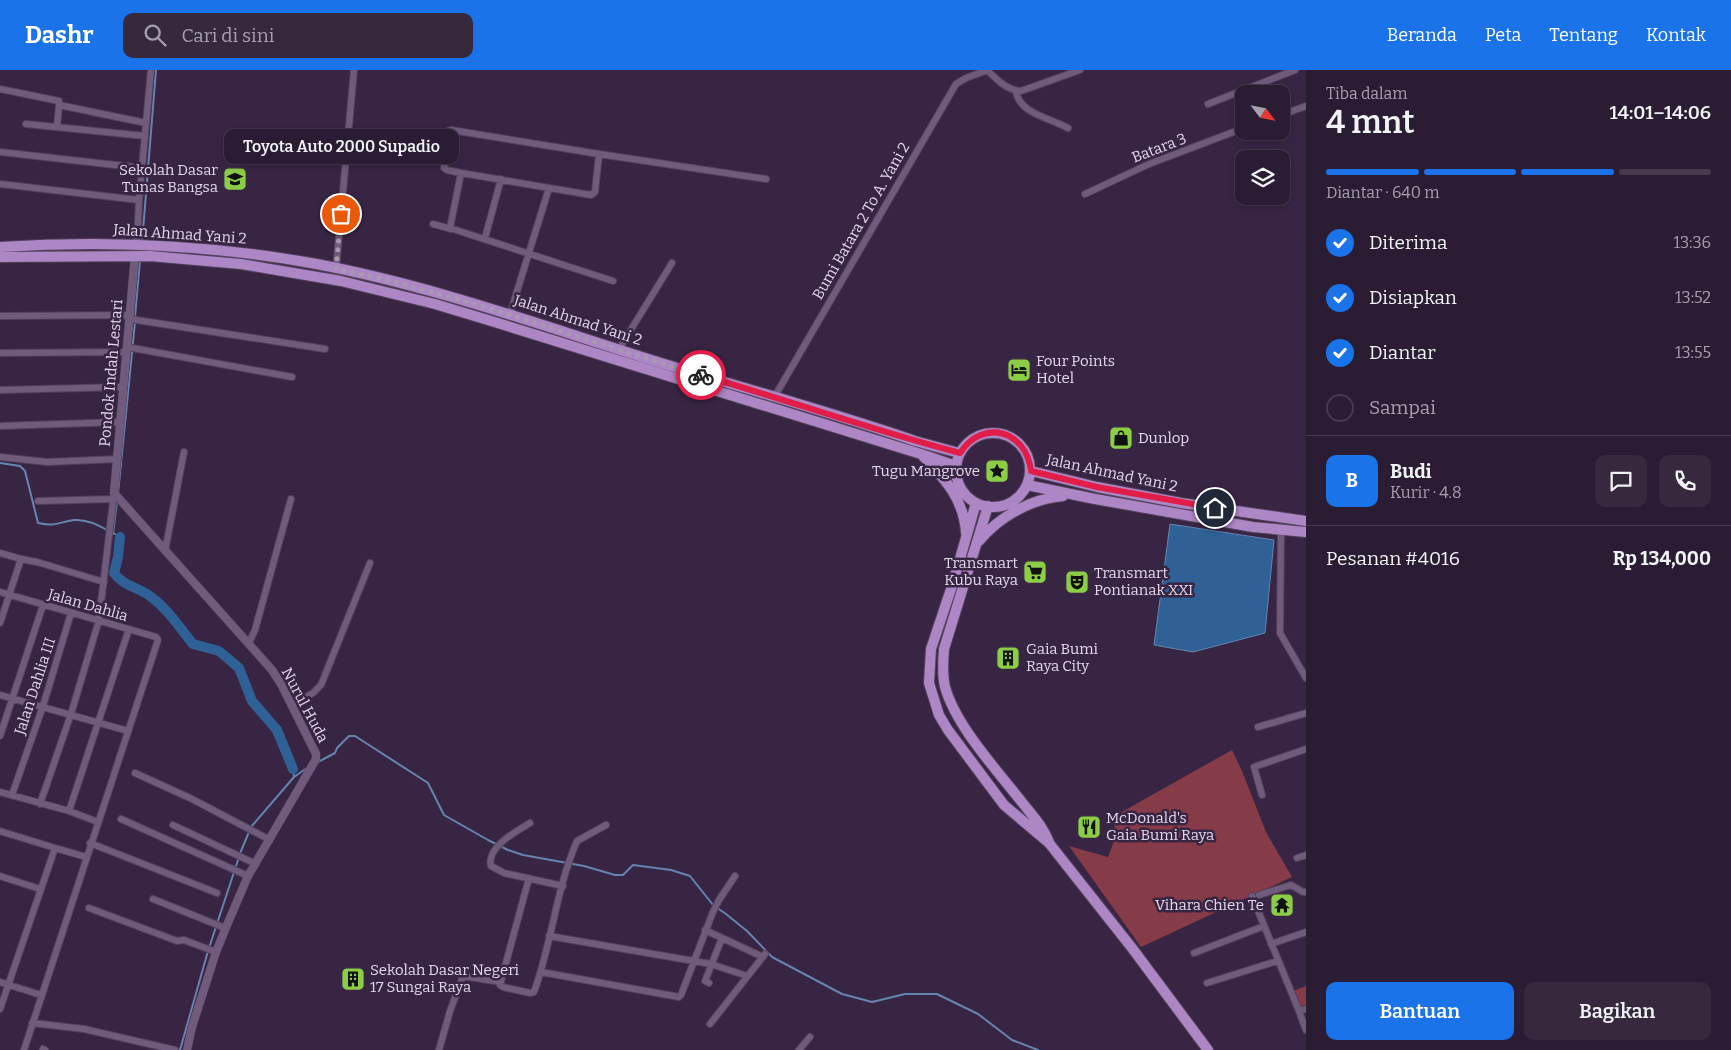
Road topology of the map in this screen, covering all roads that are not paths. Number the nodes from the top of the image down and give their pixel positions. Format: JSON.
{"nodes":[{"id":1,"x":151,"y":70,"type":"edge"},
{"id":2,"x":354,"y":70,"type":"edge"},
{"id":3,"x":1080,"y":70,"type":"edge"},
{"id":4,"x":1294,"y":70,"type":"edge"},
{"id":5,"x":985,"y":71,"type":"edge"},
{"id":6,"x":0,"y":90,"type":"edge"},
{"id":7,"x":1016,"y":91,"type":"junction"},
{"id":8,"x":1208,"y":104,"type":"dead end"},
{"id":9,"x":59,"y":105,"type":"junction"},
{"id":10,"x":1306,"y":106,"type":"edge"},
{"id":11,"x":1290,"y":112,"type":"edge"},
{"id":12,"x":146,"y":123,"type":"junction"},
{"id":13,"x":26,"y":124,"type":"dead end"},
{"id":14,"x":57,"y":127,"type":"junction"},
{"id":15,"x":1068,"y":128,"type":"dead end"},
{"id":16,"x":1235,"y":131,"type":"edge"},
{"id":17,"x":145,"y":136,"type":"junction"},
{"id":18,"x":0,"y":152,"type":"edge"},
{"id":19,"x":599,"y":154,"type":"junction"},
{"id":20,"x":142,"y":168,"type":"junction"},
{"id":21,"x":461,"y":173,"type":"junction"},
{"id":22,"x":501,"y":179,"type":"junction"},
{"id":23,"x":766,"y":179,"type":"dead end"},
{"id":24,"x":0,"y":184,"type":"edge"},
{"id":25,"x":549,"y":188,"type":"junction"},
{"id":26,"x":1085,"y":194,"type":"dead end"},
{"id":27,"x":139,"y":200,"type":"junction"},
{"id":28,"x":434,"y":224,"type":"dead end"},
{"id":29,"x":453,"y":229,"type":"junction"},
{"id":30,"x":485,"y":238,"type":"junction"},
{"id":31,"x":0,"y":247,"type":"edge"},
{"id":32,"x":136,"y":250,"type":"junction"},
{"id":33,"x":149,"y":250,"type":"junction"},
{"id":34,"x":528,"y":253,"type":"junction"},
{"id":35,"x":0,"y":257,"type":"edge"},
{"id":36,"x":672,"y":263,"type":"dead end"},
{"id":37,"x":336,"y":269,"type":"junction"},
{"id":38,"x":614,"y":281,"type":"dead end"},
{"id":39,"x":510,"y":314,"type":"junction"},
{"id":40,"x":0,"y":316,"type":"edge"},
{"id":41,"x":131,"y":317,"type":"junction"},
{"id":42,"x":324,"y":348,"type":"dead end"},
{"id":43,"x":126,"y":349,"type":"junction"},
{"id":44,"x":619,"y":349,"type":"junction"},
{"id":45,"x":0,"y":353,"type":"edge"},
{"id":46,"x":292,"y":377,"type":"dead end"},
{"id":47,"x":124,"y":388,"type":"junction"},
{"id":48,"x":0,"y":390,"type":"edge"},
{"id":49,"x":774,"y":396,"type":"junction"},
{"id":50,"x":120,"y":422,"type":"junction"},
{"id":51,"x":0,"y":426,"type":"edge"},
{"id":52,"x":184,"y":452,"type":"dead end"},
{"id":53,"x":960,"y":453,"type":"junction"},
{"id":54,"x":921,"y":454,"type":"junction"},
{"id":55,"x":0,"y":457,"type":"edge"},
{"id":56,"x":118,"y":460,"type":"junction"},
{"id":57,"x":956,"y":466,"type":"junction"},
{"id":58,"x":1031,"y":471,"type":"junction"},
{"id":59,"x":1027,"y":485,"type":"junction"},
{"id":60,"x":1072,"y":495,"type":"junction"},
{"id":61,"x":114,"y":496,"type":"junction"},
{"id":62,"x":291,"y":499,"type":"dead end"},
{"id":63,"x":38,"y":501,"type":"dead end"},
{"id":64,"x":976,"y":503,"type":"junction"},
{"id":65,"x":988,"y":506,"type":"junction"},
{"id":66,"x":1306,"y":521,"type":"edge"},
{"id":67,"x":1281,"y":530,"type":"junction"},
{"id":68,"x":1306,"y":532,"type":"edge"},
{"id":69,"x":966,"y":538,"type":"junction"},
{"id":70,"x":977,"y":544,"type":"junction"},
{"id":71,"x":165,"y":550,"type":"junction"},
{"id":72,"x":0,"y":553,"type":"edge"},
{"id":73,"x":21,"y":559,"type":"junction"},
{"id":74,"x":370,"y":564,"type":"dead end"},
{"id":75,"x":104,"y":582,"type":"junction"},
{"id":76,"x":0,"y":592,"type":"edge"},
{"id":77,"x":10,"y":594,"type":"junction"},
{"id":78,"x":43,"y":605,"type":"junction"},
{"id":79,"x":71,"y":613,"type":"junction"},
{"id":80,"x":99,"y":620,"type":"junction"},
{"id":81,"x":0,"y":623,"type":"edge"},
{"id":82,"x":129,"y":629,"type":"junction"},
{"id":83,"x":249,"y":643,"type":"junction"},
{"id":84,"x":1306,"y":678,"type":"edge"},
{"id":85,"x":0,"y":695,"type":"edge"},
{"id":86,"x":13,"y":698,"type":"junction"},
{"id":87,"x":292,"y":705,"type":"junction"},
{"id":88,"x":43,"y":706,"type":"junction"},
{"id":89,"x":1306,"y":713,"type":"edge"},
{"id":90,"x":71,"y":714,"type":"junction"},
{"id":91,"x":98,"y":723,"type":"junction"},
{"id":92,"x":1258,"y":727,"type":"dead end"},
{"id":93,"x":128,"y":731,"type":"junction"},
{"id":94,"x":0,"y":736,"type":"edge"},
{"id":95,"x":1306,"y":749,"type":"edge"},
{"id":96,"x":135,"y":773,"type":"dead end"},
{"id":97,"x":0,"y":792,"type":"edge"},
{"id":98,"x":1262,"y":795,"type":"dead end"},
{"id":99,"x":12,"y":796,"type":"junction"},
{"id":100,"x":40,"y":804,"type":"junction"},
{"id":101,"x":69,"y":811,"type":"junction"},
{"id":102,"x":121,"y":819,"type":"dead end"},
{"id":103,"x":98,"y":822,"type":"junction"},
{"id":104,"x":530,"y":823,"type":"dead end"},
{"id":105,"x":173,"y":825,"type":"dead end"},
{"id":106,"x":606,"y":825,"type":"dead end"},
{"id":107,"x":0,"y":831,"type":"edge"},
{"id":108,"x":270,"y":840,"type":"junction"},
{"id":109,"x":90,"y":843,"type":"junction"},
{"id":110,"x":1049,"y":843,"type":"junction"},
{"id":111,"x":54,"y":848,"type":"junction"},
{"id":112,"x":1306,"y":855,"type":"edge"},
{"id":113,"x":86,"y":858,"type":"junction"},
{"id":114,"x":1297,"y":858,"type":"dead end"},
{"id":115,"x":256,"y":864,"type":"junction"},
{"id":116,"x":248,"y":876,"type":"junction"},
{"id":117,"x":735,"y":876,"type":"dead end"},
{"id":118,"x":0,"y":877,"type":"edge"},
{"id":119,"x":529,"y":878,"type":"junction"},
{"id":120,"x":563,"y":886,"type":"junction"},
{"id":121,"x":40,"y":889,"type":"junction"},
{"id":122,"x":1306,"y":892,"type":"edge"},
{"id":123,"x":217,"y":893,"type":"dead end"},
{"id":124,"x":153,"y":899,"type":"dead end"},
{"id":125,"x":89,"y":908,"type":"dead end"},
{"id":126,"x":1264,"y":926,"type":"junction"},
{"id":127,"x":221,"y":927,"type":"junction"},
{"id":128,"x":706,"y":930,"type":"junction"},
{"id":129,"x":1306,"y":932,"type":"edge"},
{"id":130,"x":549,"y":936,"type":"junction"},
{"id":131,"x":722,"y":938,"type":"junction"},
{"id":132,"x":1271,"y":944,"type":"junction"},
{"id":133,"x":214,"y":952,"type":"junction"},
{"id":134,"x":1194,"y":954,"type":"dead end"},
{"id":135,"x":693,"y":961,"type":"junction"},
{"id":136,"x":1277,"y":961,"type":"junction"},
{"id":137,"x":712,"y":964,"type":"junction"},
{"id":138,"x":541,"y":972,"type":"junction"},
{"id":139,"x":747,"y":976,"type":"junction"},
{"id":140,"x":0,"y":982,"type":"edge"},
{"id":141,"x":501,"y":982,"type":"junction"},
{"id":142,"x":709,"y":983,"type":"dead end"},
{"id":143,"x":1207,"y":983,"type":"dead end"},
{"id":144,"x":8,"y":984,"type":"junction"},
{"id":145,"x":40,"y":995,"type":"junction"},
{"id":146,"x":0,"y":1009,"type":"edge"},
{"id":147,"x":1306,"y":1009,"type":"edge"},
{"id":148,"x":1299,"y":1011,"type":"junction"},
{"id":149,"x":32,"y":1023,"type":"junction"},
{"id":150,"x":710,"y":1024,"type":"dead end"},
{"id":151,"x":1306,"y":1030,"type":"edge"},
{"id":152,"x":810,"y":1037,"type":"dead end"},
{"id":153,"x":24,"y":1050,"type":"edge"},
{"id":154,"x":175,"y":1050,"type":"edge"},
{"id":155,"x":187,"y":1050,"type":"edge"},
{"id":156,"x":439,"y":1050,"type":"edge"},
{"id":157,"x":799,"y":1050,"type":"edge"},
{"id":158,"x":1208,"y":1050,"type":"edge"}],
"edges":[{"from":1,"to":12,"type":"street"},
{"from":2,"to":37,"type":"street"},
{"from":3,"to":7,"type":"street"},
{"from":4,"to":8,"type":"street"},
{"from":5,"to":7,"type":"street"},
{"from":5,"to":49,"type":"street","name":"Bumi Batara 2 To A. Yani 2"},
{"from":6,"to":9,"type":"street"},
{"from":7,"to":15,"type":"street"},
{"from":9,"to":12,"type":"street"},
{"from":9,"to":14,"type":"street"},
{"from":10,"to":11,"type":"street"},
{"from":12,"to":17,"type":"street"},
{"from":13,"to":14,"type":"street"},
{"from":14,"to":17,"type":"street"},
{"from":16,"to":26,"type":"street","name":"Batara 3"},
{"from":17,"to":20,"type":"street"},
{"from":18,"to":20,"type":"street"},
{"from":19,"to":21,"type":"street"},
{"from":19,"to":23,"type":"street"},
{"from":19,"to":25,"type":"street"},
{"from":20,"to":27,"type":"street"},
{"from":21,"to":22,"type":"street"},
{"from":21,"to":29,"type":"street"},
{"from":22,"to":25,"type":"street"},
{"from":22,"to":30,"type":"street"},
{"from":24,"to":27,"type":"street"},
{"from":25,"to":34,"type":"street"},
{"from":27,"to":32,"type":"street"},
{"from":28,"to":29,"type":"street"},
{"from":29,"to":30,"type":"street"},
{"from":30,"to":34,"type":"street"},
{"from":31,"to":32,"type":"highway","name":"Jalan Ahmad Yani 2"},
{"from":32,"to":33,"type":"highway","name":"Jalan Ahmad Yani 2"},
{"from":32,"to":35,"type":"highway","name":"Jalan Ahmad Yani 2"},
{"from":32,"to":41,"type":"street","name":"Pondok Indah Lestari"},
{"from":33,"to":37,"type":"highway","name":"Jalan Ahmad Yani 2"},
{"from":33,"to":54,"type":"highway","name":"Jalan Ahmad Yani 2"},
{"from":34,"to":38,"type":"street"},
{"from":34,"to":39,"type":"street"},
{"from":36,"to":44,"type":"street"},
{"from":37,"to":39,"type":"highway","name":"Jalan Ahmad Yani 2"},
{"from":39,"to":44,"type":"highway","name":"Jalan Ahmad Yani 2"},
{"from":40,"to":41,"type":"street"},
{"from":41,"to":42,"type":"street"},
{"from":41,"to":43,"type":"street","name":"Pondok Indah Lestari"},
{"from":43,"to":45,"type":"street"},
{"from":43,"to":46,"type":"street"},
{"from":43,"to":47,"type":"street","name":"Pondok Indah Lestari"},
{"from":44,"to":49,"type":"highway","name":"Jalan Ahmad Yani 2"},
{"from":47,"to":48,"type":"street"},
{"from":47,"to":50,"type":"street","name":"Pondok Indah Lestari"},
{"from":49,"to":53,"type":"highway","name":"Jalan Ahmad Yani 2"},
{"from":50,"to":51,"type":"street"},
{"from":50,"to":56,"type":"street","name":"Pondok Indah Lestari"},
{"from":52,"to":71,"type":"street"},
{"from":53,"to":57,"type":"highway"},
{"from":53,"to":58,"type":"highway","name":"Jalan Ahmad Yani 2"},
{"from":54,"to":57,"type":"highway","name":"Jalan Ahmad Yani 2"},
{"from":54,"to":69,"type":"highway"},
{"from":55,"to":56,"type":"street"},
{"from":56,"to":61,"type":"street","name":"Pondok Indah Lestari"},
{"from":57,"to":64,"type":"highway"},
{"from":58,"to":59,"type":"highway","name":"Jalan Ahmad Yani 2"},
{"from":58,"to":66,"type":"highway","name":"Jalan Ahmad Yani 2"},
{"from":59,"to":60,"type":"highway","name":"Jalan Ahmad Yani 2"},
{"from":59,"to":65,"type":"highway","name":"Jalan Ahmad Yani 2"},
{"from":60,"to":67,"type":"highway","name":"Jalan Ahmad Yani 2"},
{"from":60,"to":70,"type":"highway"},
{"from":61,"to":63,"type":"street"},
{"from":61,"to":71,"type":"street","name":"Nurul Huda"},
{"from":61,"to":75,"type":"street"},
{"from":62,"to":83,"type":"street"},
{"from":64,"to":65,"type":"highway","name":"Jalan Ahmad Yani 2"},
{"from":64,"to":69,"type":"highway"},
{"from":65,"to":70,"type":"highway"},
{"from":67,"to":68,"type":"highway","name":"Jalan Ahmad Yani 2"},
{"from":67,"to":84,"type":"street"},
{"from":69,"to":110,"type":"highway"},
{"from":70,"to":110,"type":"highway"},
{"from":71,"to":83,"type":"street","name":"Nurul Huda"},
{"from":72,"to":73,"type":"street"},
{"from":73,"to":75,"type":"street"},
{"from":73,"to":77,"type":"street"},
{"from":74,"to":87,"type":"street"},
{"from":75,"to":80,"type":"street"},
{"from":76,"to":77,"type":"street","name":"Jalan Dahlia"},
{"from":77,"to":78,"type":"street","name":"Jalan Dahlia"},
{"from":77,"to":81,"type":"street"},
{"from":78,"to":79,"type":"street","name":"Jalan Dahlia"},
{"from":78,"to":86,"type":"street"},
{"from":79,"to":80,"type":"street","name":"Jalan Dahlia"},
{"from":79,"to":88,"type":"street","name":"Jalan Dahlia III"},
{"from":80,"to":82,"type":"street","name":"Jalan Dahlia"},
{"from":80,"to":90,"type":"street"},
{"from":82,"to":91,"type":"street"},
{"from":82,"to":93,"type":"street","name":"Jalan Dahlia"},
{"from":83,"to":87,"type":"street","name":"Nurul Huda"},
{"from":85,"to":86,"type":"street"},
{"from":86,"to":88,"type":"street"},
{"from":86,"to":94,"type":"street"},
{"from":87,"to":108,"type":"street","name":"Nurul Huda"},
{"from":88,"to":90,"type":"street"},
{"from":88,"to":99,"type":"street","name":"Jalan Dahlia III"},
{"from":89,"to":92,"type":"street"},
{"from":90,"to":91,"type":"street"},
{"from":90,"to":100,"type":"street"},
{"from":91,"to":93,"type":"street"},
{"from":91,"to":101,"type":"street"},
{"from":93,"to":103,"type":"street"},
{"from":95,"to":98,"type":"street"},
{"from":96,"to":108,"type":"street"},
{"from":97,"to":99,"type":"street"},
{"from":99,"to":100,"type":"street"},
{"from":100,"to":101,"type":"street"},
{"from":101,"to":103,"type":"street"},
{"from":102,"to":116,"type":"street"},
{"from":103,"to":109,"type":"street"},
{"from":104,"to":119,"type":"street"},
{"from":105,"to":115,"type":"street"},
{"from":106,"to":120,"type":"street"},
{"from":107,"to":111,"type":"street"},
{"from":108,"to":115,"type":"street","name":"Nurul Huda"},
{"from":109,"to":113,"type":"street"},
{"from":109,"to":123,"type":"street"},
{"from":110,"to":158,"type":"highway"},
{"from":111,"to":113,"type":"street"},
{"from":111,"to":121,"type":"street"},
{"from":112,"to":114,"type":"street"},
{"from":113,"to":145,"type":"street"},
{"from":115,"to":116,"type":"street","name":"Nurul Huda"},
{"from":116,"to":127,"type":"street","name":"Nurul Huda"},
{"from":117,"to":128,"type":"street"},
{"from":118,"to":121,"type":"street"},
{"from":119,"to":120,"type":"street"},
{"from":119,"to":141,"type":"street"},
{"from":120,"to":130,"type":"street"},
{"from":121,"to":144,"type":"street"},
{"from":122,"to":126,"type":"street"},
{"from":124,"to":127,"type":"street"},
{"from":125,"to":133,"type":"street"},
{"from":126,"to":132,"type":"street"},
{"from":126,"to":134,"type":"street"},
{"from":127,"to":133,"type":"street","name":"Nurul Huda"},
{"from":128,"to":131,"type":"street"},
{"from":128,"to":135,"type":"street"},
{"from":129,"to":132,"type":"street"},
{"from":130,"to":135,"type":"street"},
{"from":130,"to":138,"type":"street"},
{"from":131,"to":137,"type":"street"},
{"from":131,"to":139,"type":"street"},
{"from":132,"to":136,"type":"street"},
{"from":133,"to":155,"type":"street","name":"Nurul Huda"},
{"from":135,"to":137,"type":"street"},
{"from":135,"to":138,"type":"street"},
{"from":136,"to":143,"type":"street"},
{"from":136,"to":148,"type":"street"},
{"from":137,"to":139,"type":"street"},
{"from":137,"to":142,"type":"street"},
{"from":138,"to":141,"type":"street"},
{"from":139,"to":150,"type":"street"},
{"from":140,"to":144,"type":"street"},
{"from":141,"to":156,"type":"street"},
{"from":144,"to":145,"type":"street"},
{"from":144,"to":146,"type":"street"},
{"from":145,"to":149,"type":"street"},
{"from":147,"to":148,"type":"street"},
{"from":148,"to":151,"type":"street"},
{"from":149,"to":153,"type":"street"},
{"from":149,"to":154,"type":"street"},
{"from":152,"to":157,"type":"street"}]}
